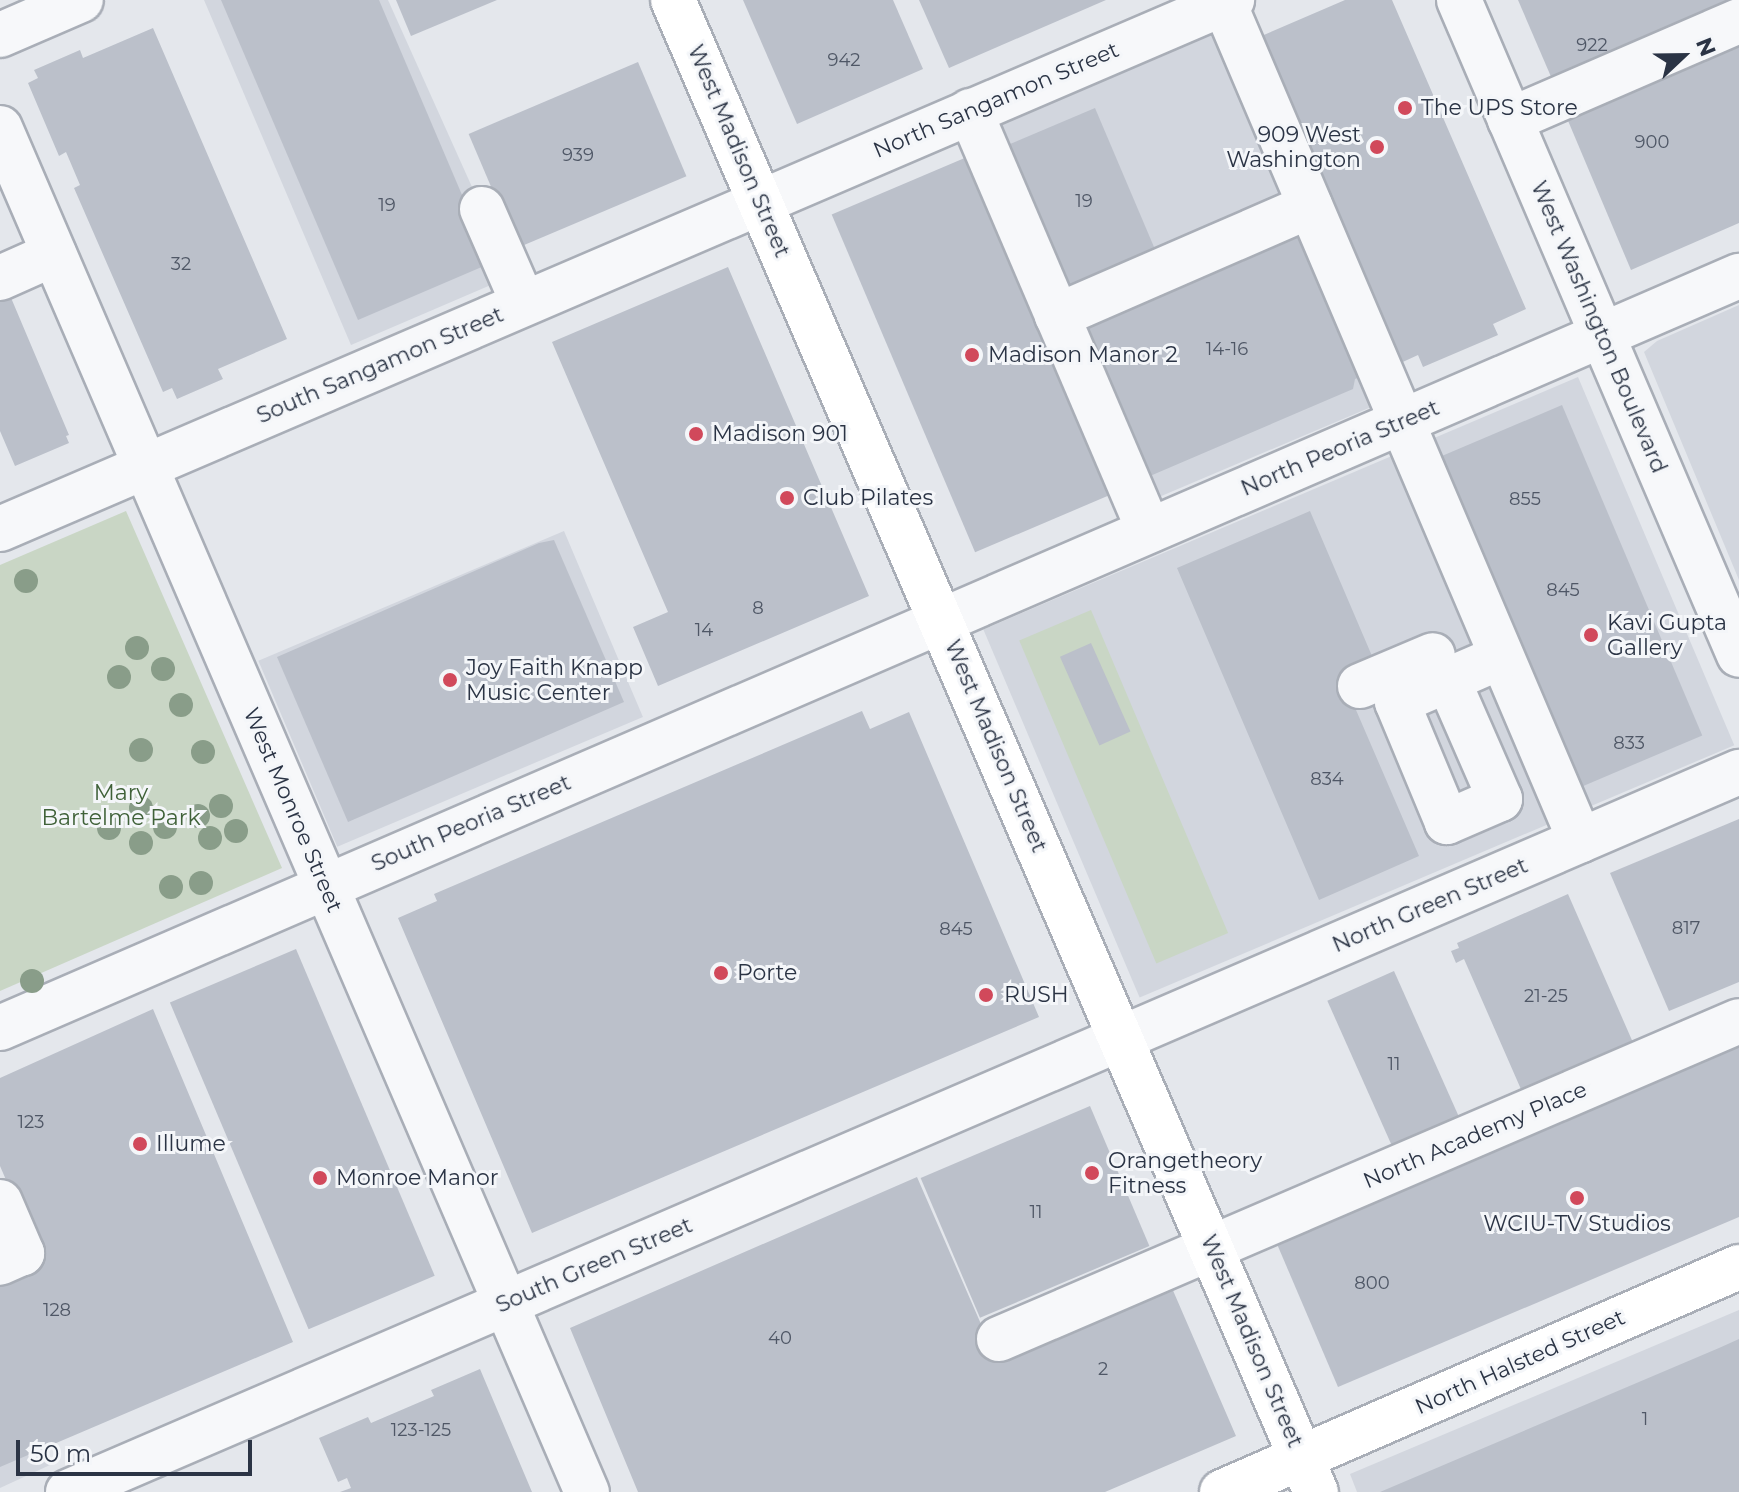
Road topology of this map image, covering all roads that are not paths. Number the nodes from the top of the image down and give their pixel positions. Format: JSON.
{"nodes":[{"id":1,"x":81,"y":0,"type":"edge"},
{"id":2,"x":673,"y":0,"type":"edge"},
{"id":3,"x":1459,"y":0,"type":"edge"},
{"id":4,"x":1228,"y":2,"type":"edge"},
{"id":5,"x":1739,"y":21,"type":"edge"},
{"id":6,"x":0,"y":35,"type":"edge"},
{"id":7,"x":970,"y":111,"type":"junction"},
{"id":8,"x":1510,"y":120,"type":"junction"},
{"id":9,"x":0,"y":128,"type":"edge"},
{"id":10,"x":760,"y":200,"type":"junction"},
{"id":11,"x":1310,"y":206,"type":"junction"},
{"id":12,"x":482,"y":209,"type":"dead end"},
{"id":13,"x":54,"y":254,"type":"junction"},
{"id":14,"x":1739,"y":276,"type":"edge"},
{"id":15,"x":0,"y":278,"type":"edge"},
{"id":16,"x":523,"y":303,"type":"junction"},
{"id":17,"x":1057,"y":316,"type":"junction"},
{"id":18,"x":1602,"y":335,"type":"junction"},
{"id":19,"x":1401,"y":421,"type":"junction"},
{"id":20,"x":146,"y":466,"type":"junction"},
{"id":21,"x":0,"y":529,"type":"edge"},
{"id":22,"x":1149,"y":530,"type":"junction"},
{"id":23,"x":942,"y":619,"type":"junction"},
{"id":24,"x":1496,"y":644,"type":"junction"},
{"id":25,"x":1739,"y":655,"type":"edge"},
{"id":26,"x":1448,"y":680,"type":"dead end"},
{"id":27,"x":1360,"y":686,"type":"dead end"},
{"id":28,"x":1739,"y":772,"type":"edge"},
{"id":29,"x":1580,"y":840,"type":"junction"},
{"id":30,"x":326,"y":886,"type":"junction"},
{"id":31,"x":1739,"y":1021,"type":"edge"},
{"id":32,"x":0,"y":1028,"type":"edge"},
{"id":33,"x":1121,"y":1038,"type":"junction"},
{"id":34,"x":0,"y":1202,"type":"edge"},
{"id":35,"x":1212,"y":1248,"type":"junction"},
{"id":36,"x":0,"y":1263,"type":"edge"},
{"id":37,"x":1739,"y":1267,"type":"edge"},
{"id":38,"x":506,"y":1303,"type":"junction"},
{"id":39,"x":999,"y":1339,"type":"dead end"},
{"id":40,"x":1309,"y":1475,"type":"edge"},
{"id":41,"x":68,"y":1492,"type":"edge"},
{"id":42,"x":587,"y":1492,"type":"edge"},
{"id":43,"x":1222,"y":1492,"type":"edge"}],
"edges":[{"from":1,"to":6,"type":"street"},
{"from":2,"to":10,"type":"main road","name":"West Madison Street"},
{"from":3,"to":8,"type":"street","name":"West Washington Boulevard"},
{"from":4,"to":7,"type":"street","name":"North Sangamon Street"},
{"from":4,"to":11,"type":"street"},
{"from":5,"to":8,"type":"street"},
{"from":7,"to":10,"type":"street","name":"North Sangamon Street"},
{"from":7,"to":17,"type":"street"},
{"from":8,"to":18,"type":"street","name":"West Washington Boulevard"},
{"from":9,"to":13,"type":"street","name":"West Monroe Street"},
{"from":10,"to":16,"type":"street","name":"South Sangamon Street"},
{"from":10,"to":23,"type":"main road","name":"West Madison Street"},
{"from":11,"to":17,"type":"street"},
{"from":11,"to":19,"type":"street"},
{"from":12,"to":16,"type":"street"},
{"from":13,"to":15,"type":"street"},
{"from":13,"to":20,"type":"street","name":"West Monroe Street"},
{"from":14,"to":18,"type":"street","name":"North Peoria Street"},
{"from":16,"to":20,"type":"street","name":"South Sangamon Street"},
{"from":17,"to":22,"type":"street"},
{"from":18,"to":19,"type":"street","name":"North Peoria Street"},
{"from":18,"to":25,"type":"street","name":"West Washington Boulevard"},
{"from":19,"to":22,"type":"street","name":"North Peoria Street"},
{"from":19,"to":24,"type":"street"},
{"from":20,"to":21,"type":"street","name":"South Sangamon Street"},
{"from":20,"to":30,"type":"street","name":"West Monroe Street"},
{"from":22,"to":23,"type":"street","name":"North Peoria Street"},
{"from":23,"to":30,"type":"street","name":"South Peoria Street"},
{"from":23,"to":33,"type":"main road","name":"West Madison Street"},
{"from":24,"to":26,"type":"street"},
{"from":24,"to":27,"type":"street"},
{"from":24,"to":29,"type":"street"},
{"from":28,"to":29,"type":"street","name":"North Green Street"},
{"from":29,"to":33,"type":"street","name":"North Green Street"},
{"from":30,"to":32,"type":"street","name":"South Peoria Street"},
{"from":30,"to":38,"type":"street","name":"West Monroe Street"},
{"from":31,"to":35,"type":"street","name":"North Academy Place"},
{"from":33,"to":35,"type":"main road","name":"West Madison Street"},
{"from":33,"to":38,"type":"street","name":"South Green Street"},
{"from":34,"to":36,"type":"street"},
{"from":35,"to":39,"type":"street","name":"North Academy Place"},
{"from":35,"to":40,"type":"main road","name":"West Madison Street"},
{"from":37,"to":40,"type":"main road","name":"North Halsted Street"},
{"from":38,"to":41,"type":"street","name":"South Green Street"},
{"from":38,"to":42,"type":"street","name":"West Monroe Street"},
{"from":40,"to":43,"type":"main road","name":"North Halsted Street"}]}
